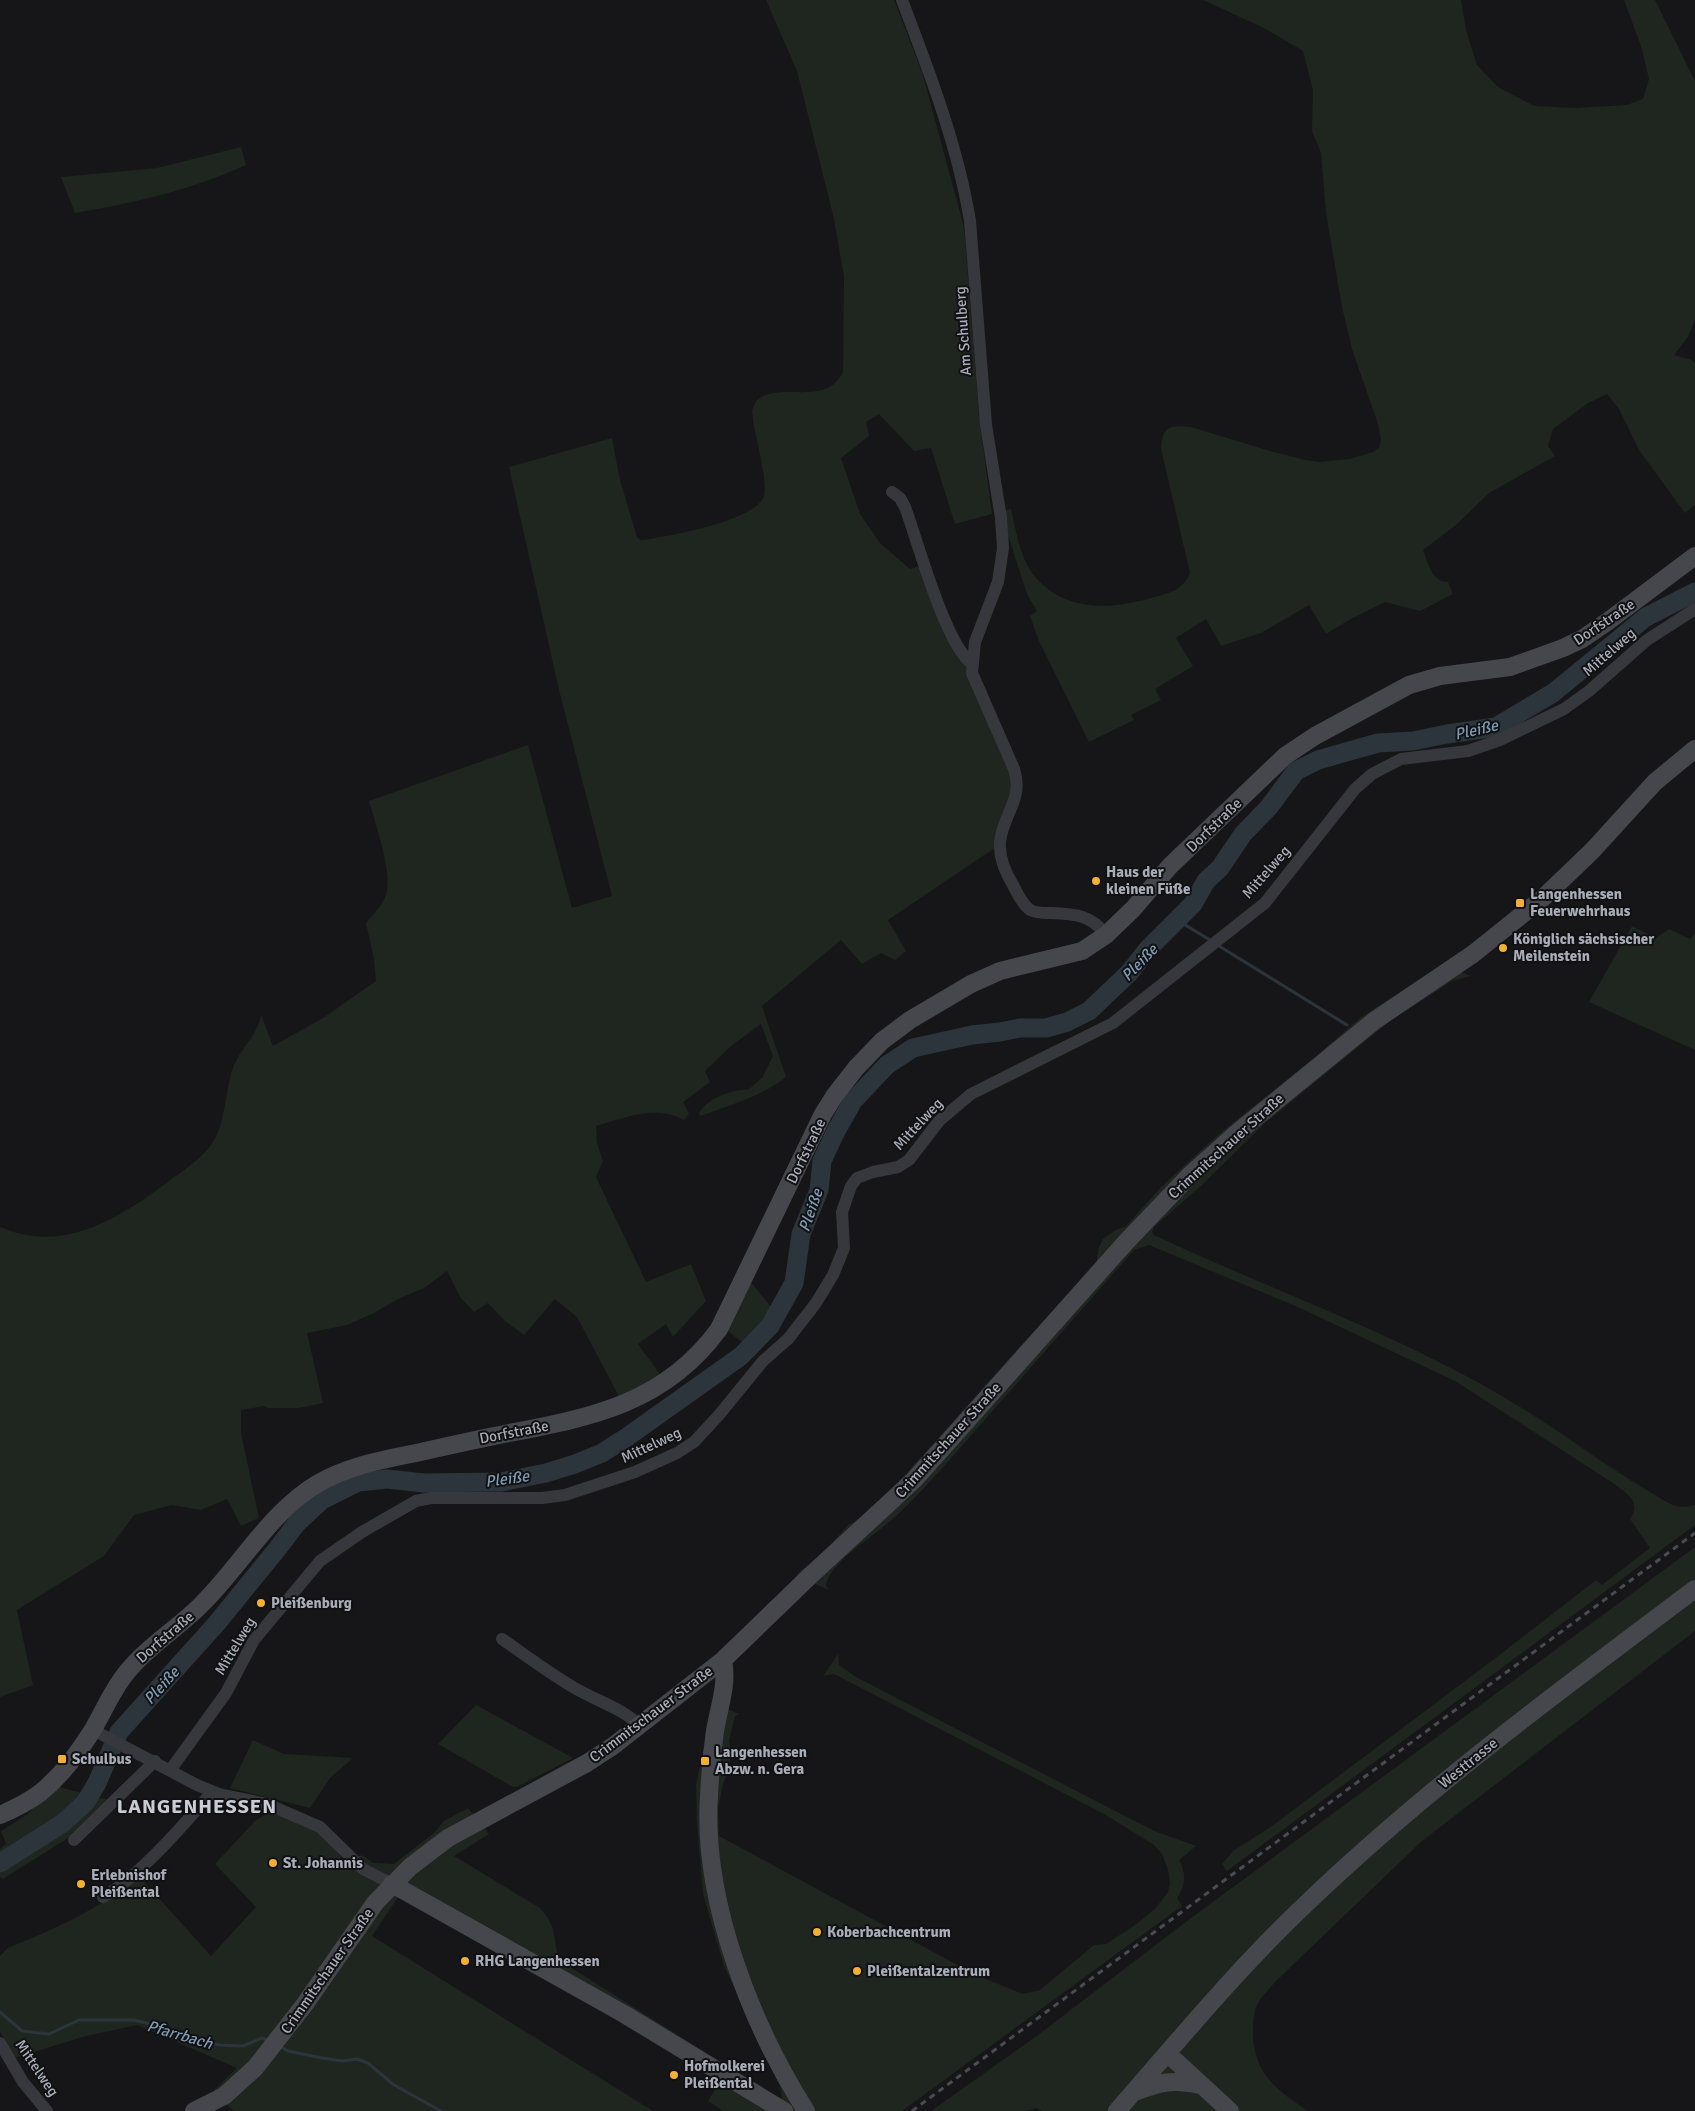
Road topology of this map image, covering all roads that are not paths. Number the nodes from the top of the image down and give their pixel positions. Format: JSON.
{"nodes":[{"id":1,"x":902,"y":0,"type":"edge"},
{"id":2,"x":892,"y":492,"type":"dead end"},
{"id":3,"x":1695,"y":556,"type":"edge"},
{"id":4,"x":1695,"y":609,"type":"edge"},
{"id":5,"x":972,"y":664,"type":"junction"},
{"id":6,"x":1695,"y":749,"type":"edge"},
{"id":7,"x":1106,"y":935,"type":"junction"},
{"id":8,"x":1695,"y":1589,"type":"edge"},
{"id":9,"x":502,"y":1639,"type":"dead end"},
{"id":10,"x":723,"y":1660,"type":"junction"},
{"id":11,"x":640,"y":1726,"type":"junction"},
{"id":12,"x":98,"y":1734,"type":"junction"},
{"id":13,"x":155,"y":1761,"type":"junction"},
{"id":14,"x":171,"y":1769,"type":"junction"},
{"id":15,"x":212,"y":1790,"type":"junction"},
{"id":16,"x":0,"y":1815,"type":"edge"},
{"id":17,"x":74,"y":1840,"type":"dead end"},
{"id":18,"x":392,"y":1884,"type":"junction"},
{"id":19,"x":103,"y":1897,"type":"dead end"},
{"id":20,"x":0,"y":2043,"type":"edge"},
{"id":21,"x":1167,"y":2053,"type":"junction"},
{"id":22,"x":1200,"y":2085,"type":"junction"},
{"id":23,"x":1132,"y":2093,"type":"junction"},
{"id":24,"x":47,"y":2111,"type":"edge"},
{"id":25,"x":194,"y":2111,"type":"edge"},
{"id":26,"x":784,"y":2111,"type":"edge"},
{"id":27,"x":806,"y":2111,"type":"edge"},
{"id":28,"x":1117,"y":2111,"type":"edge"},
{"id":29,"x":1230,"y":2111,"type":"edge"}],
"edges":[{"from":1,"to":5,"type":"street","name":"Am Schulberg"},
{"from":2,"to":5,"type":"street","name":"Am Schulberg"},
{"from":3,"to":7,"type":"street","name":"Dorfstraße"},
{"from":4,"to":14,"type":"street","name":"Mittelweg"},
{"from":5,"to":7,"type":"street","name":"Am Schulberg"},
{"from":6,"to":10,"type":"street","name":"Crimmitschauer Straße"},
{"from":7,"to":12,"type":"street","name":"Dorfstraße"},
{"from":8,"to":21,"type":"street","name":"Westtrasse"},
{"from":9,"to":11,"type":"street"},
{"from":10,"to":11,"type":"street","name":"Crimmitschauer Straße"},
{"from":10,"to":27,"type":"street"},
{"from":11,"to":18,"type":"street","name":"Crimmitschauer Straße"},
{"from":12,"to":13,"type":"street"},
{"from":12,"to":16,"type":"street","name":"Dorfstraße"},
{"from":13,"to":14,"type":"street"},
{"from":13,"to":17,"type":"street"},
{"from":14,"to":15,"type":"street"},
{"from":15,"to":18,"type":"street"},
{"from":15,"to":19,"type":"street"},
{"from":18,"to":25,"type":"street","name":"Crimmitschauer Straße"},
{"from":18,"to":26,"type":"street"},
{"from":20,"to":24,"type":"street","name":"Mittelweg"},
{"from":21,"to":22,"type":"street"},
{"from":21,"to":23,"type":"street","name":"Westtrasse"},
{"from":22,"to":23,"type":"street"},
{"from":22,"to":29,"type":"street"},
{"from":23,"to":28,"type":"street","name":"Westtrasse"}]}
